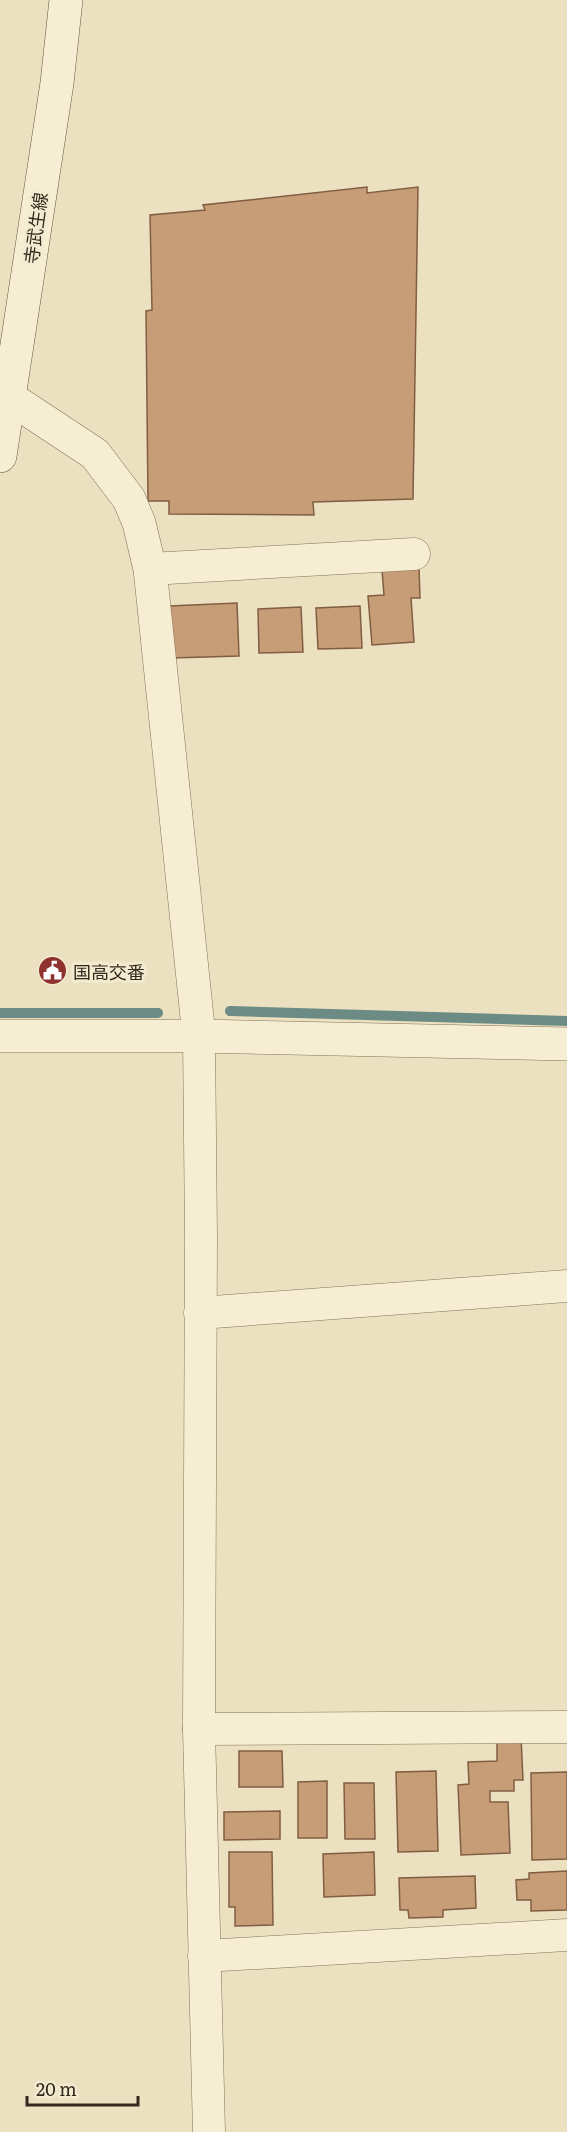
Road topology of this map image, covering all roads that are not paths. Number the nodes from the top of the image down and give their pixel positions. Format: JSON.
{"nodes":[{"id":1,"x":66,"y":0,"type":"edge"},
{"id":2,"x":10,"y":398,"type":"junction"},
{"id":3,"x":0,"y":456,"type":"edge"},
{"id":4,"x":414,"y":554,"type":"dead end"},
{"id":5,"x":150,"y":568,"type":"junction"},
{"id":6,"x":0,"y":1036,"type":"edge"},
{"id":7,"x":199,"y":1036,"type":"junction"},
{"id":8,"x":567,"y":1044,"type":"edge"},
{"id":9,"x":567,"y":1286,"type":"edge"},
{"id":10,"x":201,"y":1313,"type":"junction"},
{"id":11,"x":567,"y":1727,"type":"edge"},
{"id":12,"x":199,"y":1729,"type":"junction"},
{"id":13,"x":567,"y":1935,"type":"edge"},
{"id":14,"x":204,"y":1956,"type":"junction"},
{"id":15,"x":208,"y":2132,"type":"edge"}],
"edges":[{"from":1,"to":2,"type":"street","name":"寺武生線"},
{"from":2,"to":3,"type":"street","name":"寺武生線"},
{"from":2,"to":5,"type":"street"},
{"from":4,"to":5,"type":"street"},
{"from":5,"to":7,"type":"street"},
{"from":6,"to":7,"type":"street"},
{"from":7,"to":8,"type":"street"},
{"from":7,"to":10,"type":"street"},
{"from":9,"to":10,"type":"street"},
{"from":10,"to":12,"type":"street"},
{"from":11,"to":12,"type":"street"},
{"from":12,"to":14,"type":"street"},
{"from":13,"to":14,"type":"street"},
{"from":14,"to":15,"type":"street"}]}
